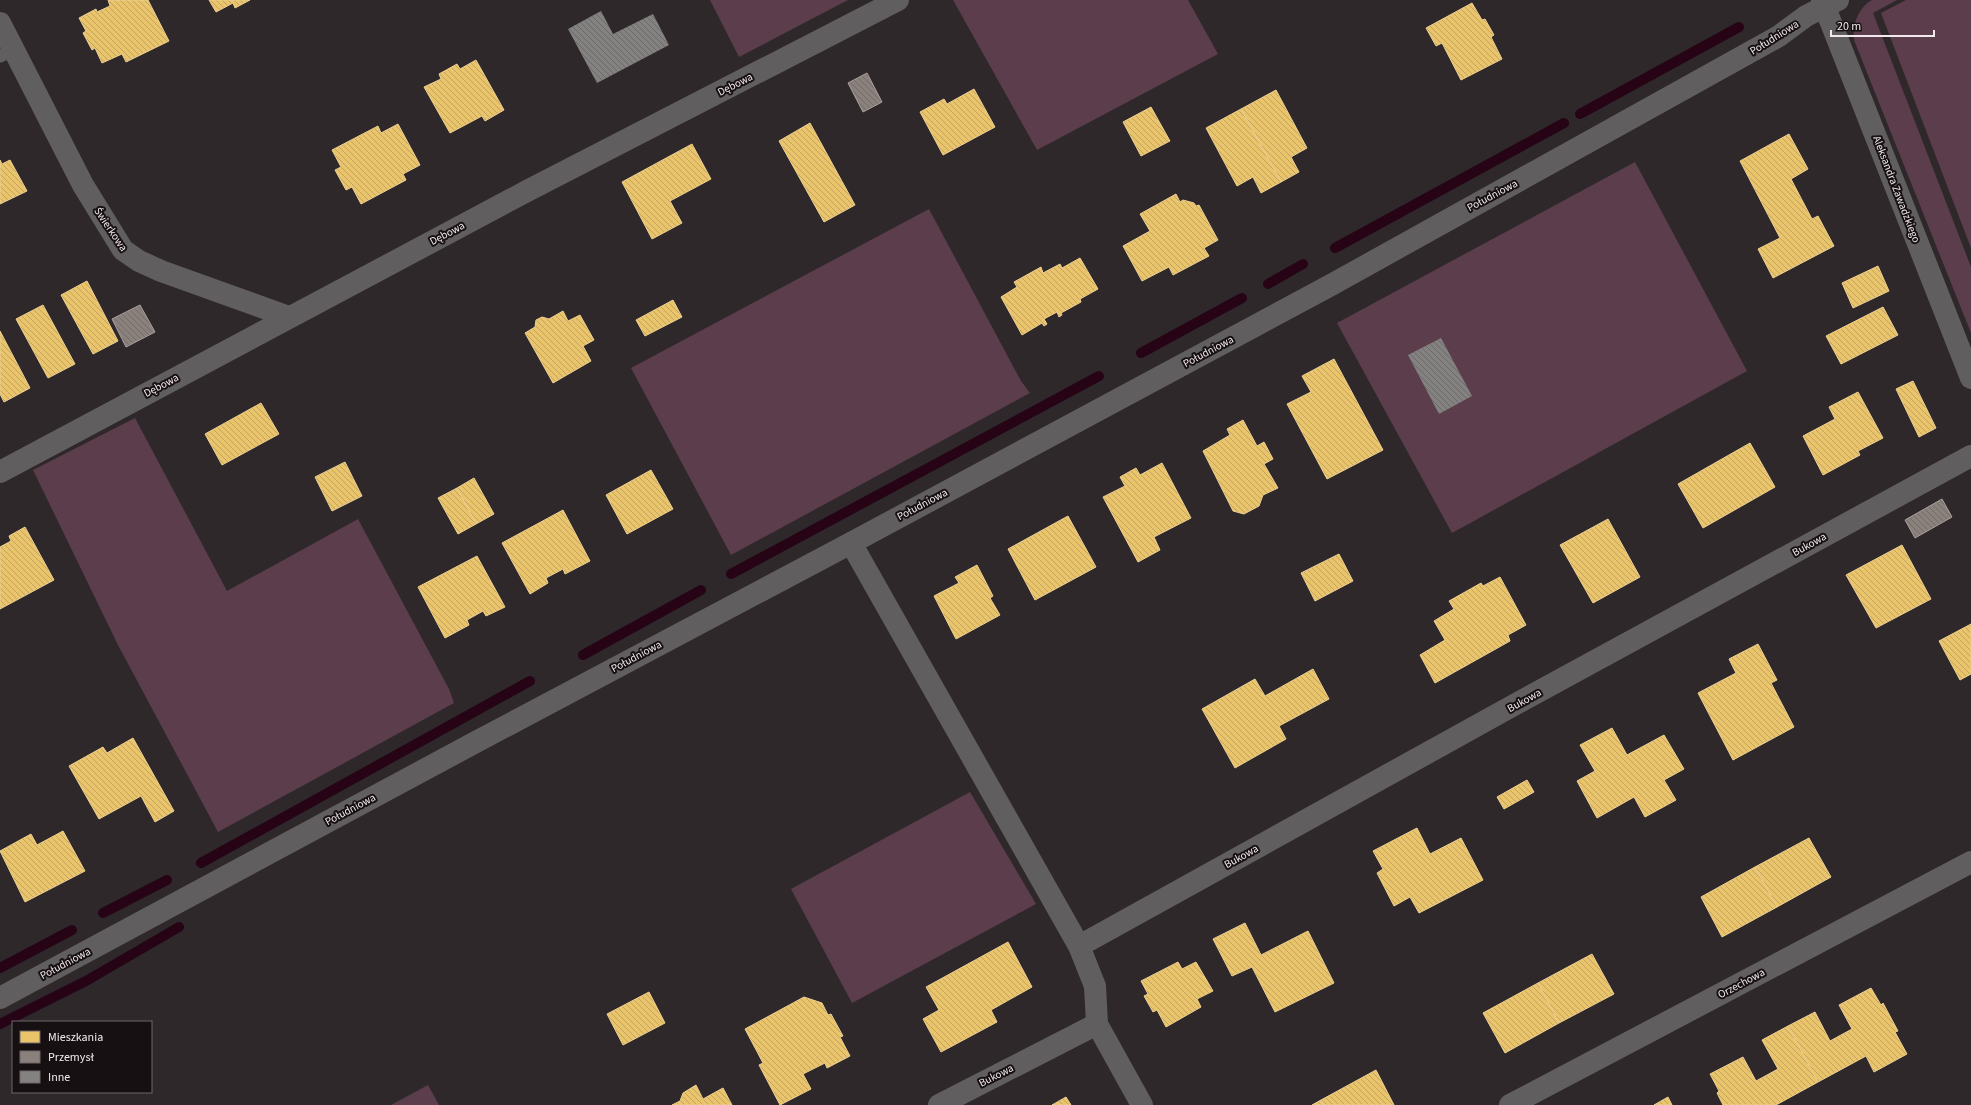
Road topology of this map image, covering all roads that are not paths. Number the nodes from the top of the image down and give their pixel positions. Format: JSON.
{"nodes":[{"id":1,"x":1829,"y":2,"type":"edge"},
{"id":2,"x":884,"y":3,"type":"edge"},
{"id":3,"x":0,"y":23,"type":"edge"},
{"id":4,"x":6,"y":53,"type":"edge"},
{"id":5,"x":289,"y":317,"type":"junction"},
{"id":6,"x":1971,"y":378,"type":"edge"},
{"id":7,"x":1971,"y":456,"type":"edge"},
{"id":8,"x":0,"y":472,"type":"edge"},
{"id":9,"x":851,"y":543,"type":"junction"},
{"id":10,"x":1971,"y":862,"type":"edge"},
{"id":11,"x":1079,"y":946,"type":"junction"},
{"id":12,"x":0,"y":998,"type":"edge"},
{"id":13,"x":1097,"y":1024,"type":"junction"},
{"id":14,"x":939,"y":1105,"type":"edge"},
{"id":15,"x":1142,"y":1105,"type":"edge"},
{"id":16,"x":1510,"y":1105,"type":"edge"}],
"edges":[{"from":1,"to":6,"type":"street","name":"Aleksandra Zawadzkiego"},
{"from":1,"to":9,"type":"street","name":"Południowa"},
{"from":2,"to":5,"type":"street","name":"Dębowa"},
{"from":3,"to":4,"type":"street","name":"Świerkowa"},
{"from":4,"to":5,"type":"street","name":"Świerkowa"},
{"from":5,"to":8,"type":"street","name":"Dębowa"},
{"from":7,"to":11,"type":"street","name":"Bukowa"},
{"from":9,"to":11,"type":"street"},
{"from":9,"to":12,"type":"street","name":"Południowa"},
{"from":10,"to":16,"type":"street","name":"Orzechowa"},
{"from":11,"to":13,"type":"street"},
{"from":13,"to":14,"type":"street","name":"Bukowa"},
{"from":13,"to":15,"type":"street"}]}
